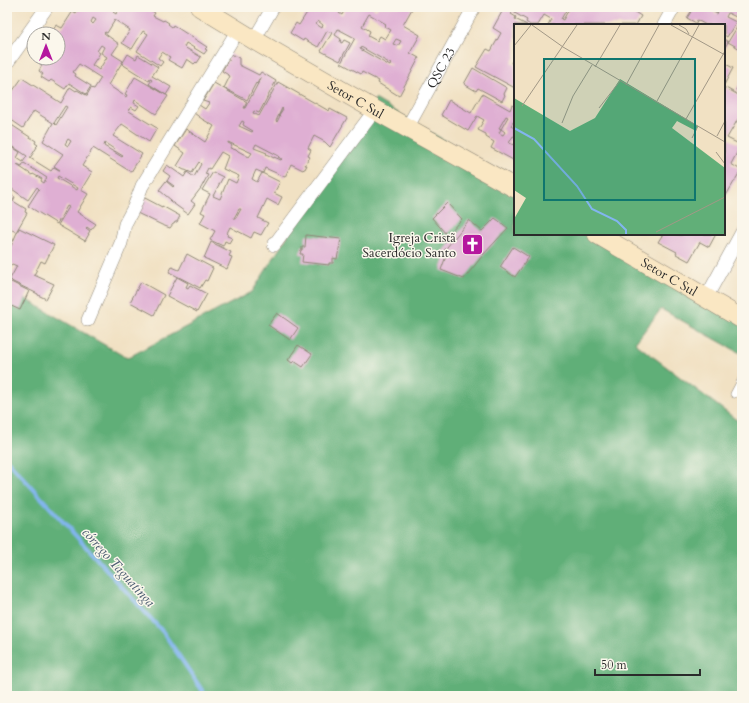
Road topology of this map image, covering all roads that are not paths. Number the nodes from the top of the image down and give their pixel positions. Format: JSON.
{"nodes":[{"id":1,"x":47,"y":7,"type":"edge"},
{"id":2,"x":200,"y":7,"type":"edge"},
{"id":3,"x":273,"y":7,"type":"edge"},
{"id":4,"x":474,"y":7,"type":"edge"},
{"id":5,"x":674,"y":7,"type":"edge"},
{"id":6,"x":665,"y":24,"type":"edge"},
{"id":7,"x":246,"y":35,"type":"junction"},
{"id":8,"x":7,"y":63,"type":"edge"},
{"id":9,"x":375,"y":110,"type":"junction"},
{"id":10,"x":407,"y":128,"type":"junction"},
{"id":11,"x":514,"y":187,"type":"edge"},
{"id":12,"x":742,"y":232,"type":"edge"},
{"id":13,"x":599,"y":235,"type":"edge"},
{"id":14,"x":274,"y":245,"type":"dead end"},
{"id":15,"x":706,"y":298,"type":"junction"},
{"id":16,"x":742,"y":319,"type":"edge"},
{"id":17,"x":88,"y":320,"type":"dead end"},
{"id":18,"x":742,"y":379,"type":"edge"},
{"id":19,"x":734,"y":394,"type":"dead end"}],
"edges":[{"from":1,"to":8,"type":"street"},
{"from":2,"to":7,"type":"street","name":"Setor C Sul"},
{"from":3,"to":7,"type":"street"},
{"from":4,"to":10,"type":"street","name":"QSC 23"},
{"from":5,"to":6,"type":"street"},
{"from":7,"to":9,"type":"street","name":"Setor C Sul"},
{"from":7,"to":17,"type":"street"},
{"from":9,"to":10,"type":"street","name":"Setor C Sul"},
{"from":9,"to":14,"type":"street"},
{"from":10,"to":11,"type":"street","name":"Setor C Sul"},
{"from":12,"to":15,"type":"street"},
{"from":13,"to":15,"type":"street","name":"Setor C Sul"},
{"from":15,"to":16,"type":"street","name":"Setor C Sul"},
{"from":18,"to":19,"type":"lane"}]}
